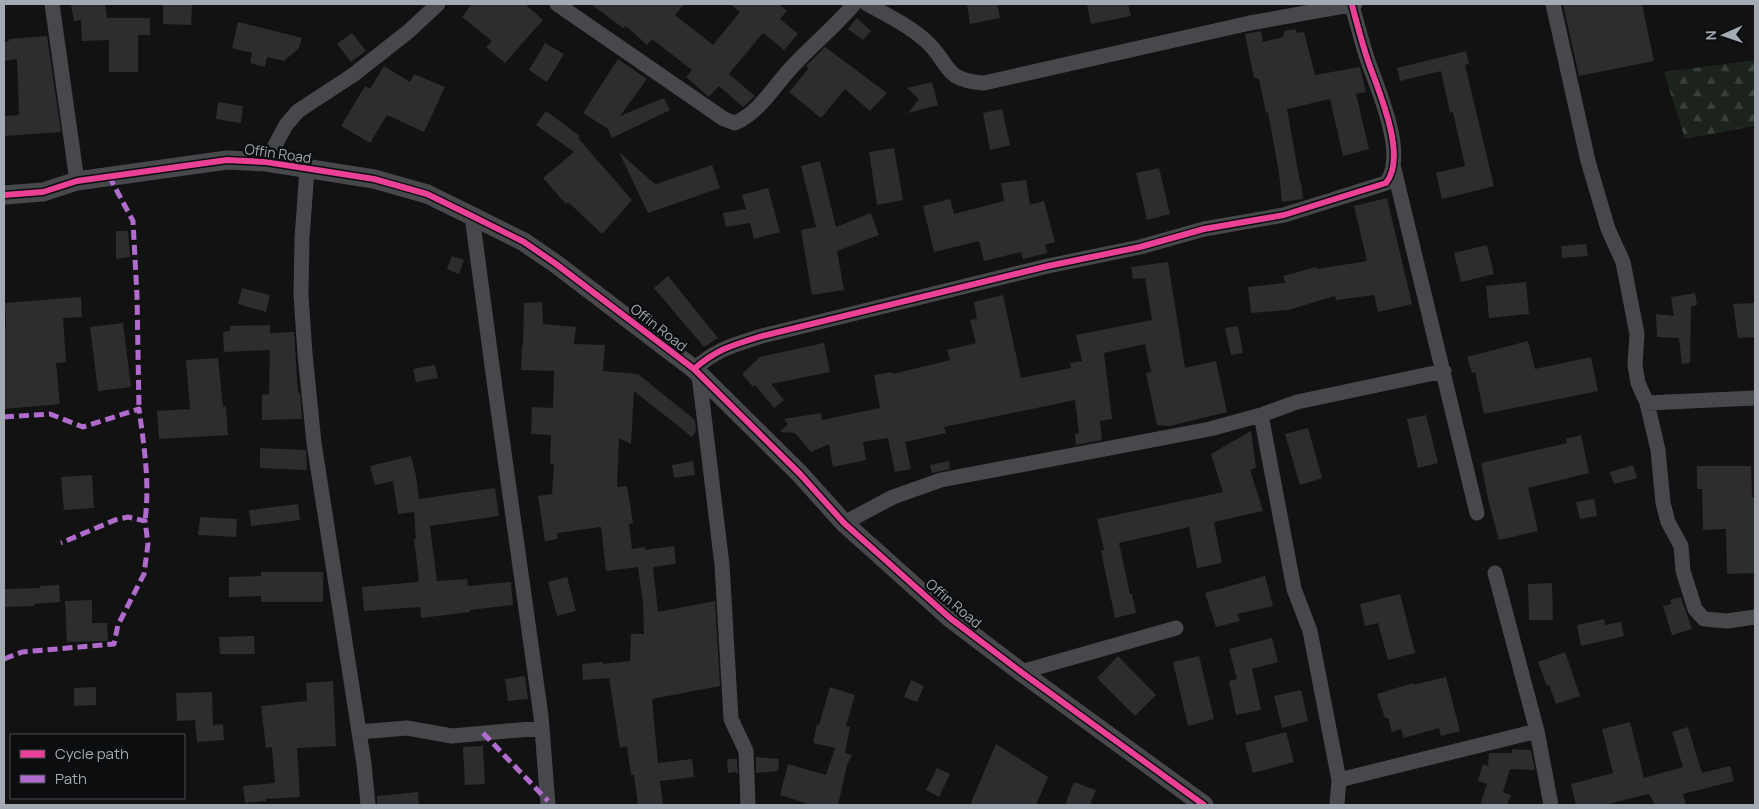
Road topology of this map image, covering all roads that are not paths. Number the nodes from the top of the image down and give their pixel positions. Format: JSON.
{"nodes":[{"id":1,"x":52,"y":4,"type":"edge"},
{"id":2,"x":438,"y":4,"type":"edge"},
{"id":3,"x":557,"y":4,"type":"edge"},
{"id":4,"x":854,"y":4,"type":"edge"},
{"id":5,"x":867,"y":4,"type":"edge"},
{"id":6,"x":1354,"y":4,"type":"edge"},
{"id":7,"x":1553,"y":4,"type":"edge"},
{"id":8,"x":266,"y":162,"type":"junction"},
{"id":9,"x":1393,"y":164,"type":"junction"},
{"id":10,"x":307,"y":170,"type":"junction"},
{"id":11,"x":77,"y":182,"type":"junction"},
{"id":12,"x":4,"y":195,"type":"edge"},
{"id":13,"x":472,"y":216,"type":"junction"},
{"id":14,"x":1444,"y":371,"type":"junction"},
{"id":15,"x":696,"y":372,"type":"junction"},
{"id":16,"x":1755,"y":398,"type":"edge"},
{"id":17,"x":1647,"y":403,"type":"junction"},
{"id":18,"x":1260,"y":415,"type":"junction"},
{"id":19,"x":1477,"y":513,"type":"dead end"},
{"id":20,"x":844,"y":523,"type":"junction"},
{"id":21,"x":1495,"y":573,"type":"dead end"},
{"id":22,"x":1755,"y":617,"type":"edge"},
{"id":23,"x":1176,"y":628,"type":"dead end"},
{"id":24,"x":1021,"y":672,"type":"junction"},
{"id":25,"x":542,"y":728,"type":"junction"},
{"id":26,"x":1537,"y":731,"type":"junction"},
{"id":27,"x":359,"y":732,"type":"junction"},
{"id":28,"x":1339,"y":780,"type":"junction"},
{"id":29,"x":368,"y":805,"type":"edge"},
{"id":30,"x":548,"y":805,"type":"edge"},
{"id":31,"x":748,"y":805,"type":"edge"},
{"id":32,"x":1204,"y":805,"type":"edge"},
{"id":33,"x":1337,"y":805,"type":"edge"},
{"id":34,"x":1551,"y":805,"type":"edge"}],
"edges":[{"from":1,"to":11,"type":"street"},
{"from":2,"to":8,"type":"street"},
{"from":3,"to":4,"type":"street"},
{"from":5,"to":6,"type":"street"},
{"from":6,"to":9,"type":"street"},
{"from":7,"to":17,"type":"street"},
{"from":8,"to":10,"type":"street","name":"Offin Road"},
{"from":8,"to":11,"type":"street","name":"Offin Road"},
{"from":9,"to":14,"type":"street"},
{"from":9,"to":15,"type":"street"},
{"from":10,"to":13,"type":"street","name":"Offin Road"},
{"from":10,"to":27,"type":"street"},
{"from":11,"to":12,"type":"street","name":"Offin Road"},
{"from":13,"to":15,"type":"street","name":"Offin Road"},
{"from":13,"to":25,"type":"street"},
{"from":14,"to":18,"type":"street"},
{"from":14,"to":19,"type":"street"},
{"from":15,"to":20,"type":"street","name":"Offin Road"},
{"from":15,"to":31,"type":"street"},
{"from":16,"to":17,"type":"street"},
{"from":17,"to":22,"type":"street"},
{"from":18,"to":20,"type":"street"},
{"from":18,"to":28,"type":"street"},
{"from":20,"to":24,"type":"street","name":"Offin Road"},
{"from":21,"to":26,"type":"street"},
{"from":23,"to":24,"type":"street"},
{"from":24,"to":32,"type":"street","name":"Offin Road"},
{"from":25,"to":27,"type":"street"},
{"from":25,"to":30,"type":"street"},
{"from":26,"to":28,"type":"street"},
{"from":26,"to":34,"type":"street"},
{"from":27,"to":29,"type":"street"},
{"from":28,"to":33,"type":"street"}]}
